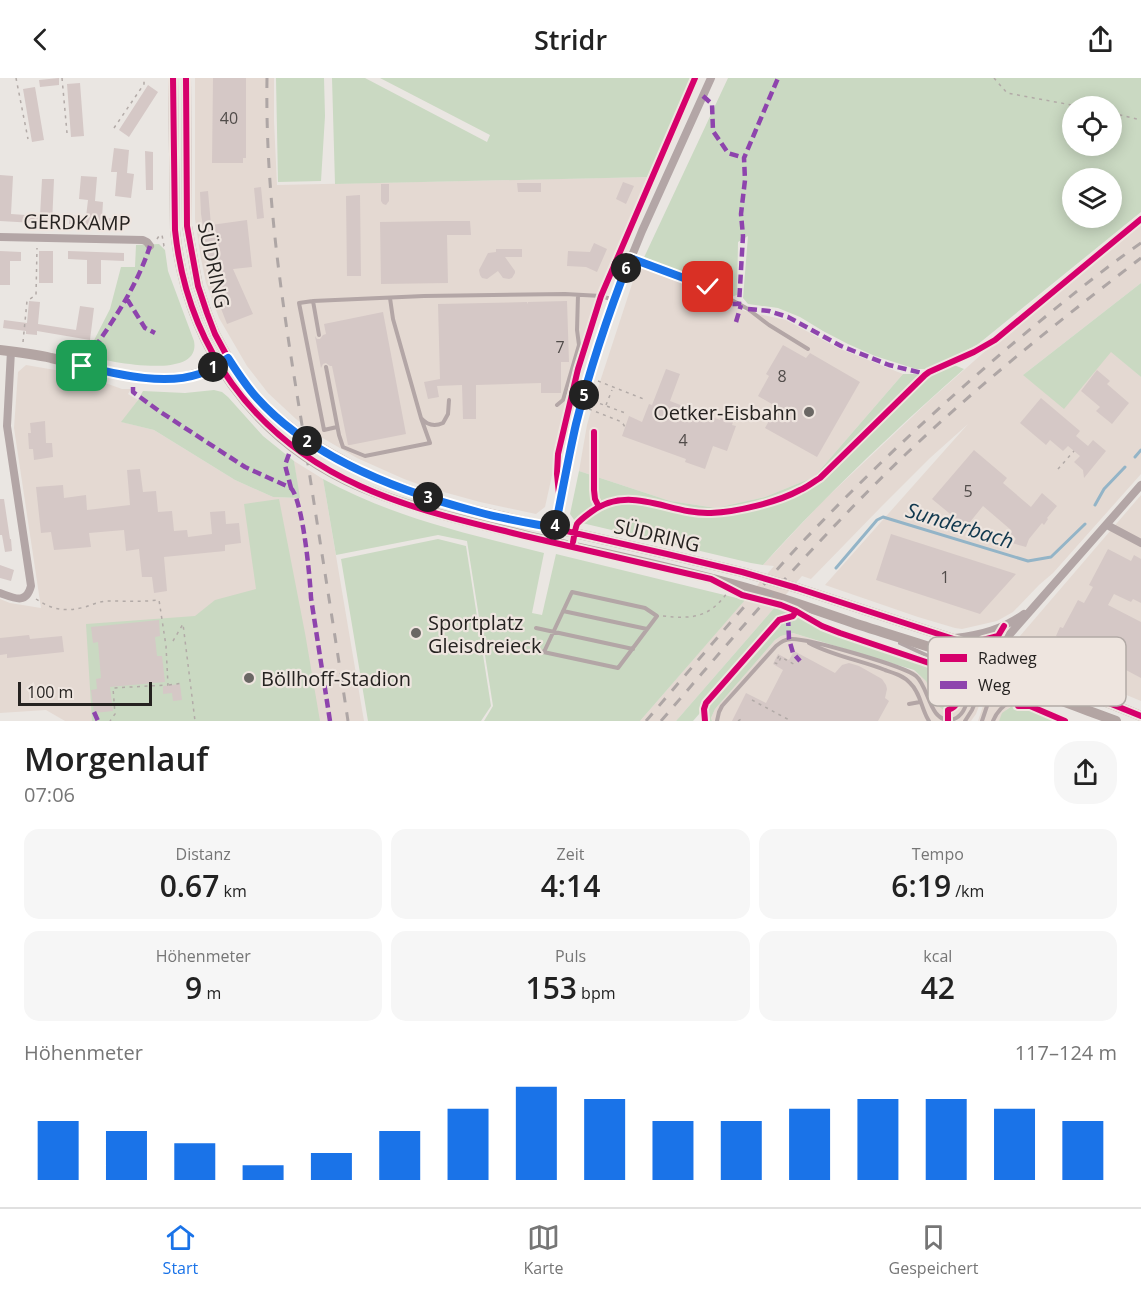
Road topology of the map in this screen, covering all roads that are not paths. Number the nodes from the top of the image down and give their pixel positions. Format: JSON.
{"nodes":[{"id":1,"x":173,"y":78,"type":"edge"},
{"id":2,"x":186,"y":78,"type":"edge"},
{"id":3,"x":711,"y":78,"type":"edge"},
{"id":4,"x":0,"y":237,"type":"edge"},
{"id":5,"x":150,"y":246,"type":"road end"},
{"id":6,"x":630,"y":258,"type":"junction"},
{"id":7,"x":578,"y":295,"type":"junction"},
{"id":8,"x":390,"y":298,"type":"junction"},
{"id":9,"x":614,"y":300,"type":"junction"},
{"id":10,"x":313,"y":301,"type":"junction"},
{"id":11,"x":320,"y":335,"type":"dead end"},
{"id":12,"x":807,"y":349,"type":"dead end"},
{"id":13,"x":5,"y":350,"type":"edge"},
{"id":14,"x":223,"y":361,"type":"junction"},
{"id":15,"x":326,"y":367,"type":"dead end"},
{"id":16,"x":449,"y":400,"type":"dead end"},
{"id":17,"x":557,"y":405,"type":"dead end"},
{"id":18,"x":421,"y":418,"type":"junction"},
{"id":19,"x":337,"y":427,"type":"junction"},
{"id":20,"x":1141,"y":485,"type":"edge"},
{"id":21,"x":1107,"y":525,"type":"junction"},
{"id":22,"x":555,"y":528,"type":"junction"},
{"id":23,"x":552,"y":542,"type":"junction"},
{"id":24,"x":1141,"y":543,"type":"edge"},
{"id":25,"x":0,"y":593,"type":"edge"},
{"id":26,"x":1036,"y":604,"type":"junction"},
{"id":27,"x":563,"y":611,"type":"junction"},
{"id":28,"x":858,"y":624,"type":"junction"},
{"id":29,"x":536,"y":628,"type":"dead end"},
{"id":30,"x":647,"y":629,"type":"junction"},
{"id":31,"x":554,"y":632,"type":"junction"},
{"id":32,"x":948,"y":637,"type":"edge"},
{"id":33,"x":963,"y":637,"type":"edge"},
{"id":34,"x":1009,"y":637,"type":"edge"},
{"id":35,"x":806,"y":641,"type":"junction"},
{"id":36,"x":928,"y":647,"type":"edge"},
{"id":37,"x":633,"y":649,"type":"junction"},
{"id":38,"x":534,"y":650,"type":"dead end"},
{"id":39,"x":544,"y":652,"type":"junction"},
{"id":40,"x":928,"y":656,"type":"edge"},
{"id":41,"x":928,"y":694,"type":"edge"},
{"id":42,"x":920,"y":702,"type":"junction"},
{"id":43,"x":909,"y":704,"type":"dead end"},
{"id":44,"x":933,"y":706,"type":"edge"},
{"id":45,"x":966,"y":706,"type":"edge"},
{"id":46,"x":974,"y":706,"type":"edge"},
{"id":47,"x":987,"y":706,"type":"edge"},
{"id":48,"x":1003,"y":706,"type":"edge"},
{"id":49,"x":1077,"y":706,"type":"edge"},
{"id":50,"x":1117,"y":706,"type":"edge"},
{"id":51,"x":1141,"y":716,"type":"edge"},
{"id":52,"x":717,"y":721,"type":"edge"},
{"id":53,"x":929,"y":721,"type":"edge"},
{"id":54,"x":965,"y":721,"type":"edge"},
{"id":55,"x":982,"y":721,"type":"edge"},
{"id":56,"x":993,"y":721,"type":"edge"},
{"id":57,"x":1116,"y":721,"type":"edge"}],
"edges":[{"from":1,"to":14,"type":"main road","name":"SÜDRING"},
{"from":2,"to":14,"type":"main road","name":"SÜDRING"},
{"from":3,"to":6,"type":"street"},
{"from":4,"to":5,"type":"street","name":"GERDKAMP"},
{"from":6,"to":9,"type":"street"},
{"from":6,"to":12,"type":"lane"},
{"from":7,"to":8,"type":"lane"},
{"from":7,"to":9,"type":"lane"},
{"from":7,"to":17,"type":"lane"},
{"from":8,"to":10,"type":"lane"},
{"from":8,"to":18,"type":"lane"},
{"from":9,"to":22,"type":"street"},
{"from":10,"to":11,"type":"lane"},
{"from":10,"to":19,"type":"lane"},
{"from":13,"to":14,"type":"main road"},
{"from":13,"to":25,"type":"street"},
{"from":14,"to":22,"type":"main road","name":"SÜDRING"},
{"from":14,"to":23,"type":"main road","name":"SÜDRING"},
{"from":15,"to":19,"type":"lane"},
{"from":16,"to":18,"type":"lane"},
{"from":18,"to":19,"type":"lane"},
{"from":20,"to":21,"type":"street"},
{"from":21,"to":24,"type":"street"},
{"from":21,"to":26,"type":"street"},
{"from":22,"to":23,"type":"street"},
{"from":22,"to":32,"type":"main road","name":"SÜDRING"},
{"from":23,"to":28,"type":"main road","name":"SÜDRING"},
{"from":26,"to":33,"type":"street"},
{"from":26,"to":34,"type":"street"},
{"from":27,"to":30,"type":"lane"},
{"from":27,"to":30,"type":"lane"},
{"from":27,"to":31,"type":"lane"},
{"from":28,"to":36,"type":"main road","name":"SÜDRING"},
{"from":28,"to":40,"type":"lane"},
{"from":29,"to":31,"type":"lane"},
{"from":30,"to":37,"type":"lane"},
{"from":31,"to":37,"type":"lane"},
{"from":31,"to":39,"type":"lane"},
{"from":35,"to":41,"type":"lane"},
{"from":35,"to":42,"type":"lane"},
{"from":35,"to":52,"type":"lane"},
{"from":37,"to":39,"type":"lane"},
{"from":38,"to":39,"type":"lane"},
{"from":42,"to":43,"type":"lane"},
{"from":42,"to":53,"type":"lane"},
{"from":44,"to":45,"type":"lane"},
{"from":46,"to":54,"type":"lane"},
{"from":47,"to":55,"type":"lane"},
{"from":48,"to":56,"type":"lane"},
{"from":49,"to":57,"type":"main road","name":"SÜDRING"},
{"from":50,"to":51,"type":"main road","name":"SÜDRING"}]}
